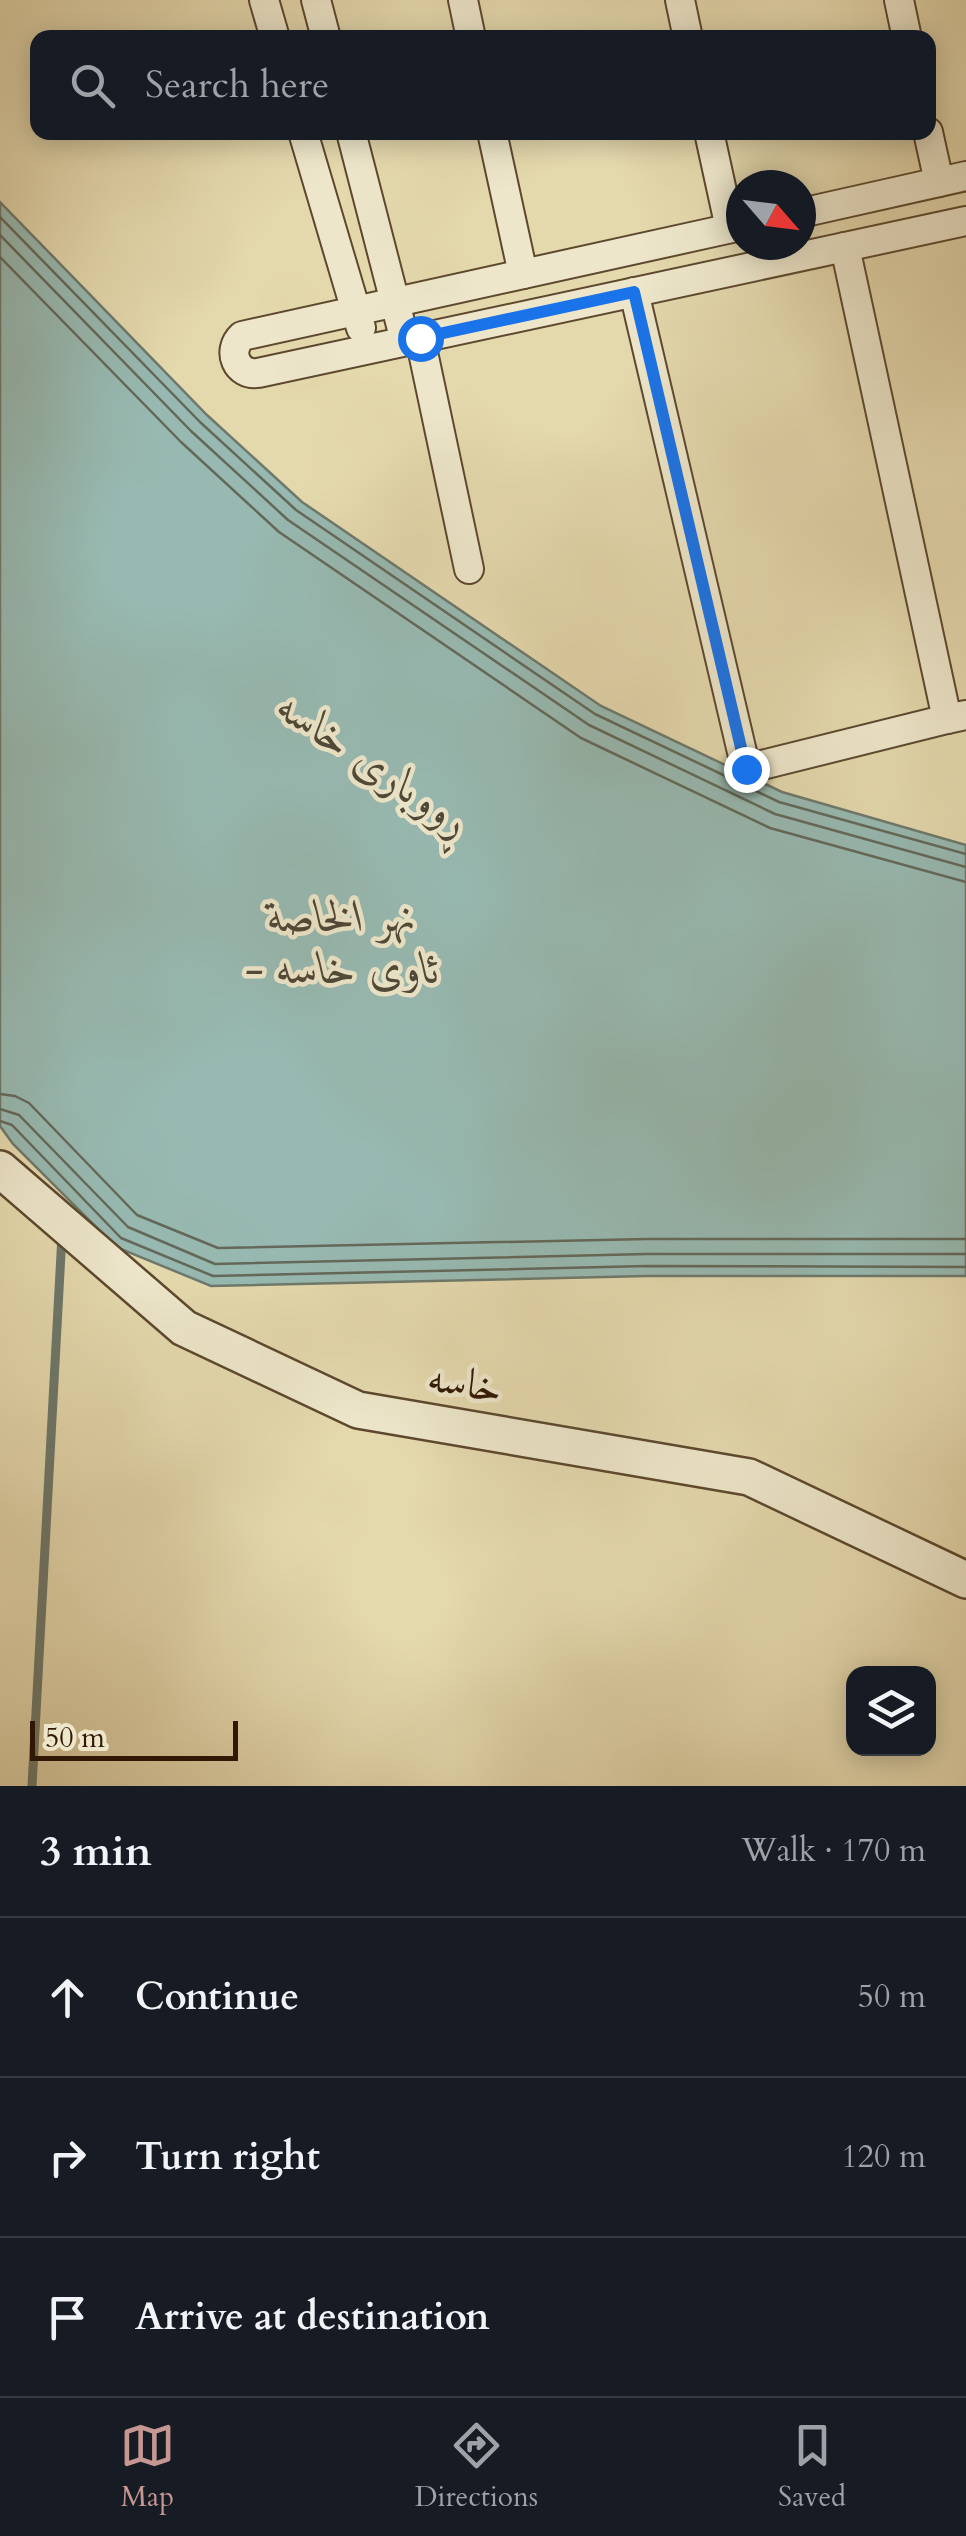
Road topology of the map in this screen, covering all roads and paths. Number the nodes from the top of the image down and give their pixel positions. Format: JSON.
{"nodes":[{"id":1,"x":264,"y":0,"type":"edge"},
{"id":2,"x":316,"y":0,"type":"edge"},
{"id":3,"x":463,"y":0,"type":"edge"},
{"id":4,"x":680,"y":0,"type":"edge"},
{"id":5,"x":900,"y":0,"type":"edge"},
{"id":6,"x":273,"y":30,"type":"edge"},
{"id":7,"x":324,"y":30,"type":"edge"},
{"id":8,"x":469,"y":30,"type":"edge"},
{"id":9,"x":686,"y":30,"type":"edge"},
{"id":10,"x":906,"y":30,"type":"edge"},
{"id":11,"x":306,"y":140,"type":"edge"},
{"id":12,"x":353,"y":140,"type":"edge"},
{"id":13,"x":494,"y":140,"type":"edge"},
{"id":14,"x":711,"y":140,"type":"edge"},
{"id":15,"x":932,"y":140,"type":"edge"},
{"id":16,"x":952,"y":179,"type":"edge"},
{"id":17,"x":726,"y":194,"type":"edge"},
{"id":18,"x":816,"y":210,"type":"edge"},
{"id":19,"x":966,"y":221,"type":"edge"},
{"id":20,"x":726,"y":229,"type":"edge"},
{"id":21,"x":845,"y":247,"type":"junction"},
{"id":22,"x":523,"y":274,"type":"junction"},
{"id":23,"x":634,"y":292,"type":"junction"},
{"id":24,"x":395,"y":302,"type":"junction"},
{"id":25,"x":356,"y":311,"type":"junction"},
{"id":26,"x":412,"y":340,"type":"junction"},
{"id":27,"x":368,"y":350,"type":"junction"},
{"id":28,"x":470,"y":569,"type":"dead end"},
{"id":29,"x":957,"y":717,"type":"edge"},
{"id":30,"x":0,"y":1169,"type":"edge"},
{"id":31,"x":966,"y":1580,"type":"edge"}],
"edges":[{"from":1,"to":6,"type":"street"},
{"from":2,"to":7,"type":"street"},
{"from":3,"to":8,"type":"street"},
{"from":4,"to":9,"type":"street"},
{"from":5,"to":10,"type":"street"},
{"from":11,"to":25,"type":"street"},
{"from":12,"to":24,"type":"street"},
{"from":13,"to":22,"type":"street"},
{"from":14,"to":17,"type":"street"},
{"from":15,"to":16,"type":"street"},
{"from":16,"to":18,"type":"street"},
{"from":19,"to":21,"type":"street"},
{"from":20,"to":22,"type":"street"},
{"from":21,"to":23,"type":"street"},
{"from":21,"to":29,"type":"street"},
{"from":22,"to":24,"type":"street"},
{"from":23,"to":26,"type":"street"},
{"from":23,"to":29,"type":"street"},
{"from":24,"to":25,"type":"street"},
{"from":24,"to":26,"type":"street"},
{"from":25,"to":27,"type":"street"},
{"from":25,"to":27,"type":"street"},
{"from":26,"to":27,"type":"street"},
{"from":26,"to":28,"type":"street"},
{"from":30,"to":31,"type":"street","name":"خاسە"}]}
